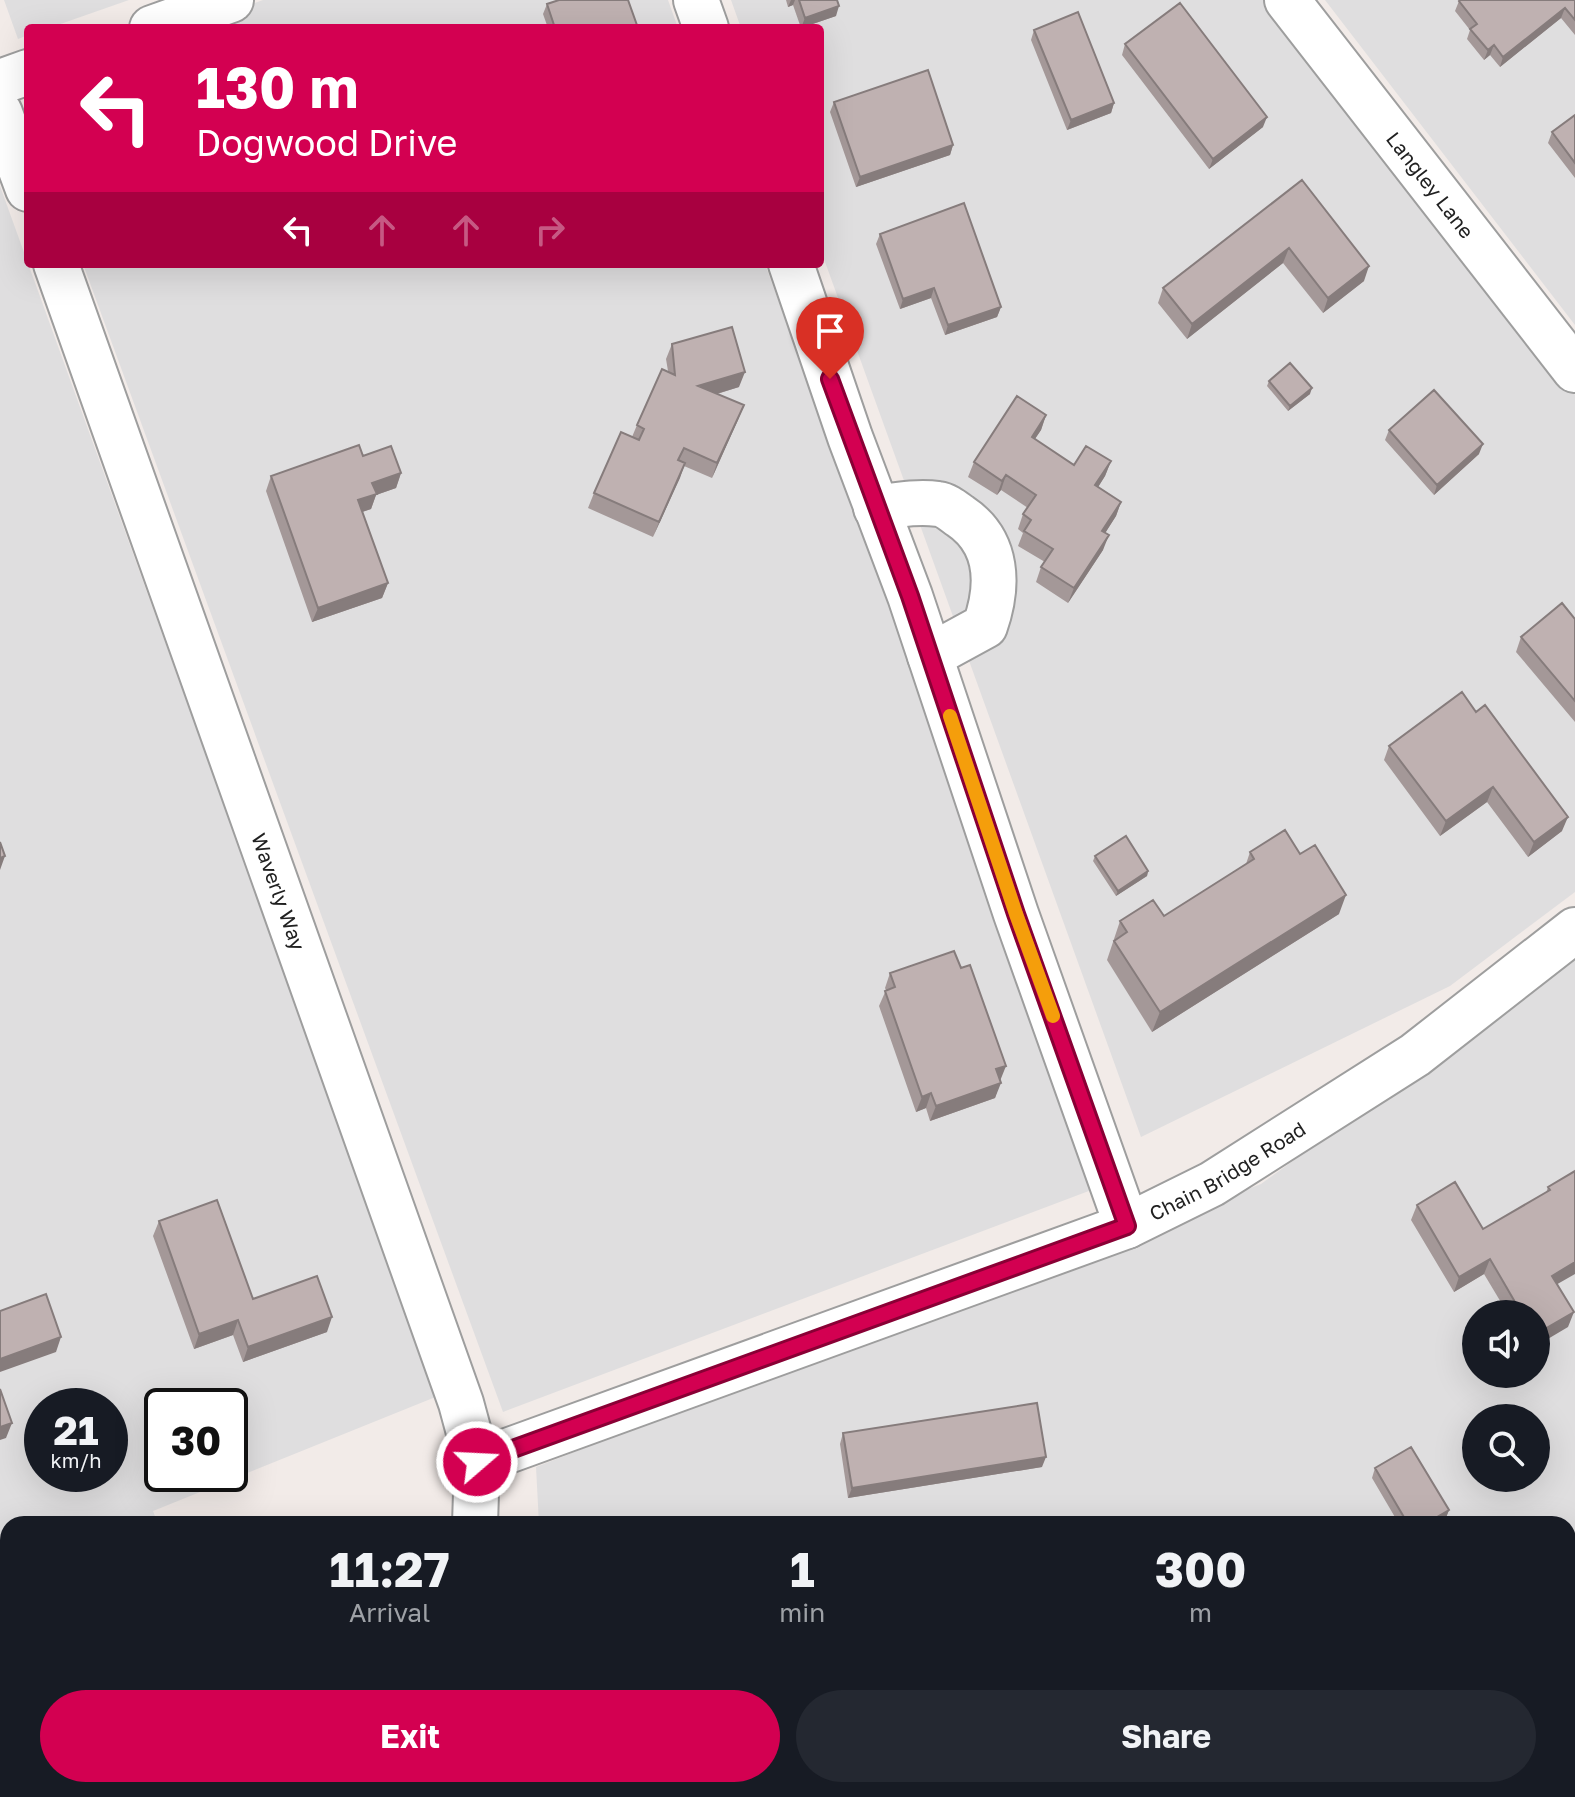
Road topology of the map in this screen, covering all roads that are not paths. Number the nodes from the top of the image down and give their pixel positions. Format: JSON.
{"nodes":[{"id":1,"x":231,"y":0,"type":"edge"},
{"id":2,"x":696,"y":0,"type":"edge"},
{"id":3,"x":1287,"y":0,"type":"edge"},
{"id":4,"x":163,"y":24,"type":"edge"},
{"id":5,"x":705,"y":24,"type":"edge"},
{"id":6,"x":24,"y":73,"type":"edge"},
{"id":7,"x":0,"y":82,"type":"edge"},
{"id":8,"x":0,"y":113,"type":"edge"},
{"id":9,"x":24,"y":178,"type":"edge"},
{"id":10,"x":57,"y":268,"type":"edge"},
{"id":11,"x":792,"y":268,"type":"edge"},
{"id":12,"x":1575,"y":370,"type":"edge"},
{"id":13,"x":876,"y":508,"type":"junction"},
{"id":14,"x":930,"y":656,"type":"junction"},
{"id":15,"x":1575,"y":930,"type":"edge"},
{"id":16,"x":1127,"y":1226,"type":"junction"},
{"id":17,"x":477,"y":1462,"type":"junction"},
{"id":18,"x":475,"y":1516,"type":"edge"}],
"edges":[{"from":1,"to":4,"type":"street"},
{"from":2,"to":5,"type":"street"},
{"from":3,"to":12,"type":"street","name":"Langley Lane"},
{"from":6,"to":7,"type":"street"},
{"from":8,"to":9,"type":"street"},
{"from":10,"to":17,"type":"street","name":"Waverly Way"},
{"from":11,"to":13,"type":"street"},
{"from":13,"to":14,"type":"street"},
{"from":13,"to":14,"type":"street"},
{"from":14,"to":16,"type":"street"},
{"from":15,"to":16,"type":"street","name":"Chain Bridge Road"},
{"from":16,"to":17,"type":"street","name":"Chain Bridge Road"},
{"from":17,"to":18,"type":"street","name":"Waverly Way"}]}
